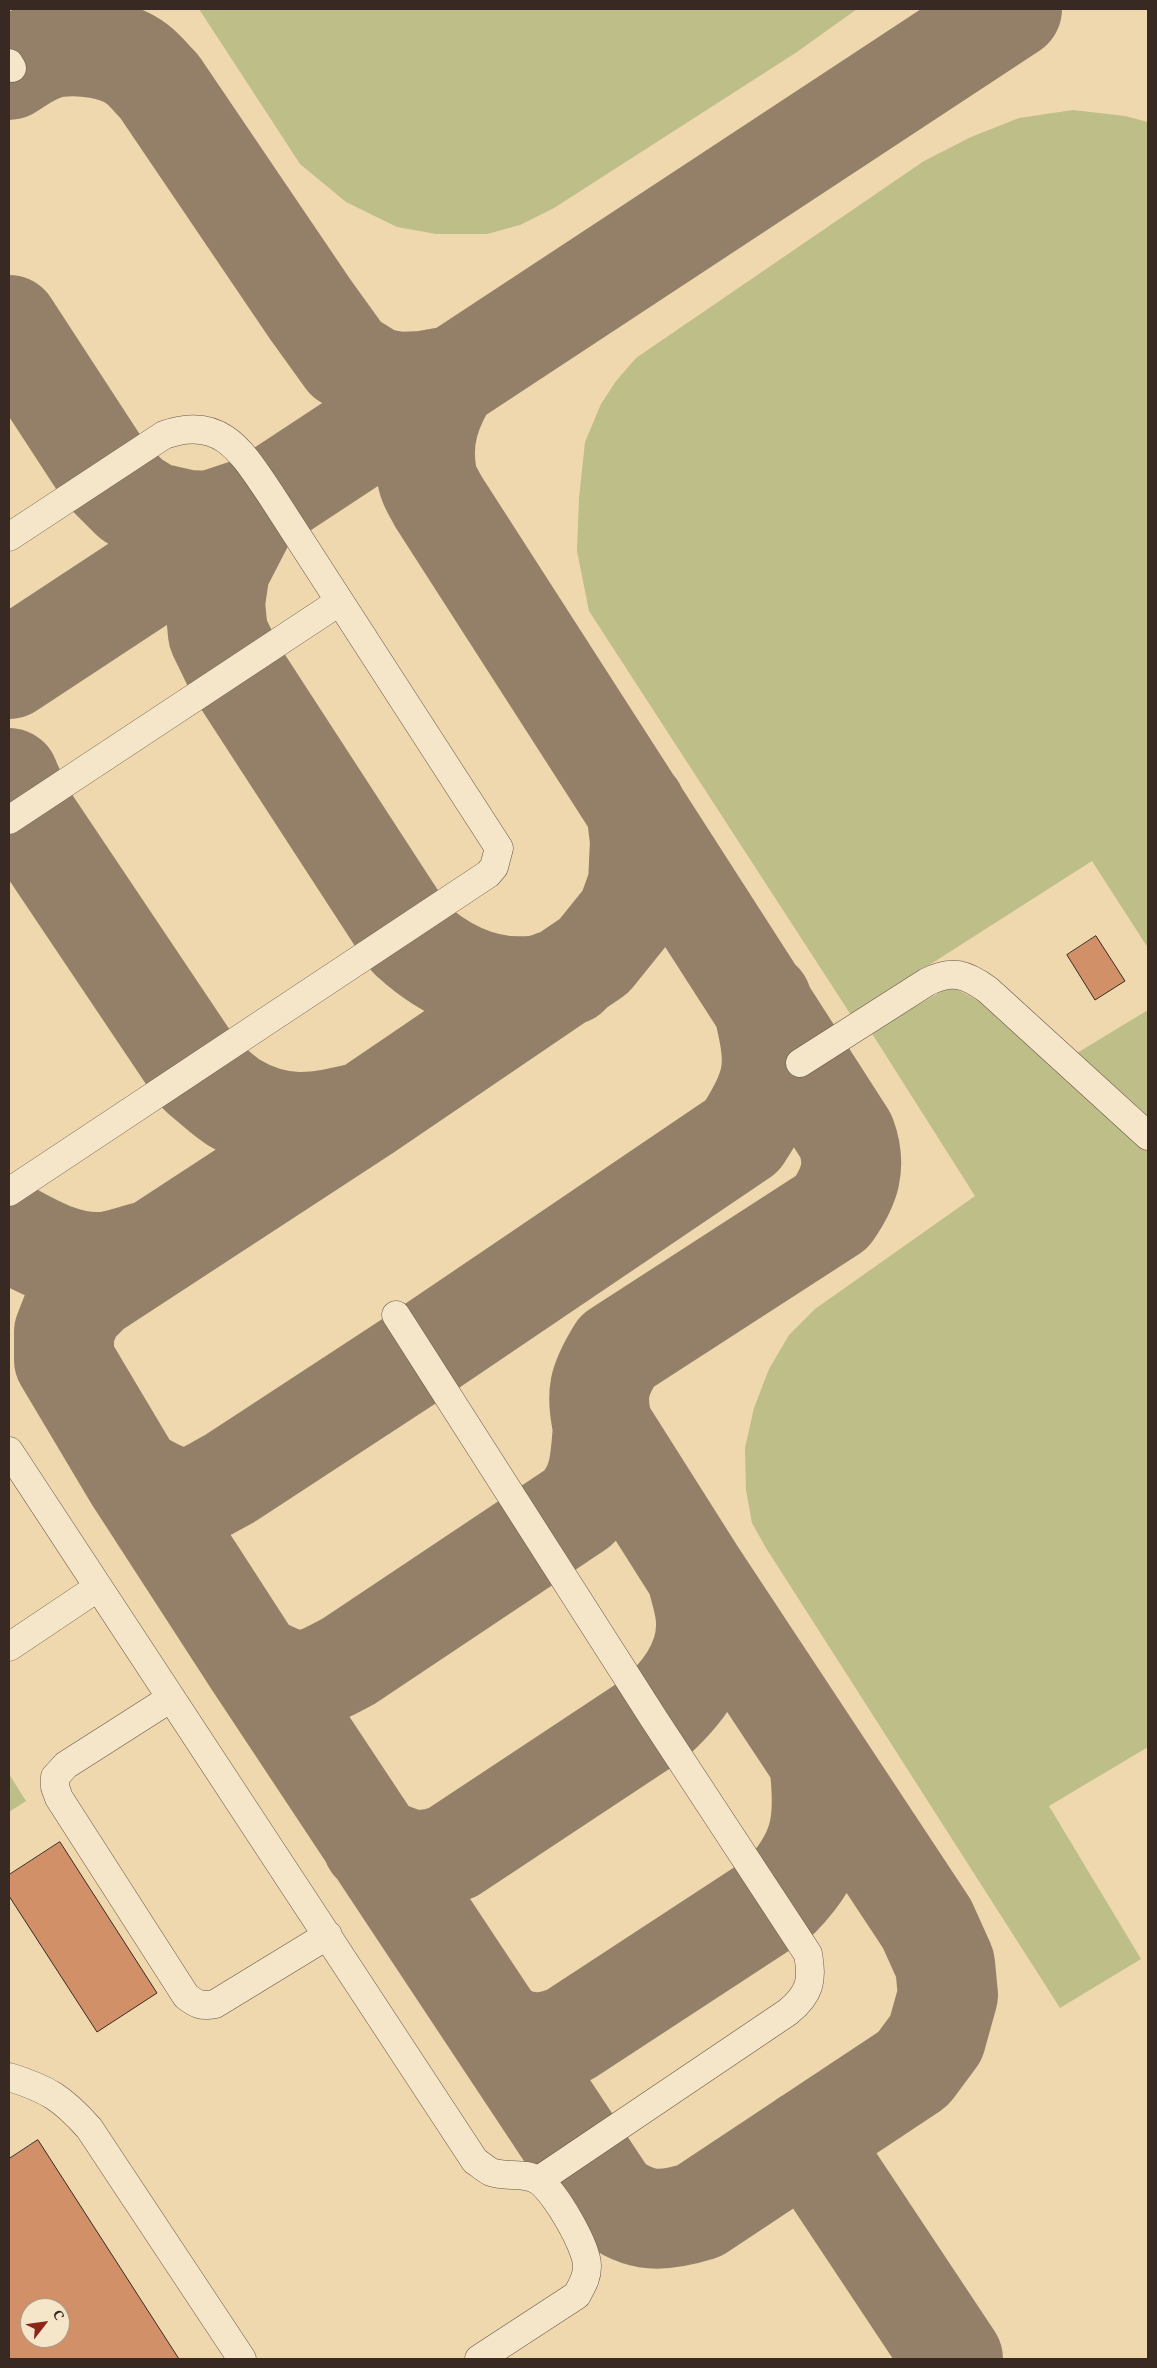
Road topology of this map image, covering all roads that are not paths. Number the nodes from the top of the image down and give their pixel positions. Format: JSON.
{"nodes":[{"id":1,"x":9,"y":538,"type":"edge"},
{"id":2,"x":338,"y":602,"type":"junction"},
{"id":3,"x":9,"y":820,"type":"edge"},
{"id":4,"x":800,"y":1063,"type":"dead end"},
{"id":5,"x":1148,"y":1136,"type":"edge"},
{"id":6,"x":9,"y":1192,"type":"edge"},
{"id":7,"x":396,"y":1315,"type":"dead end"},
{"id":8,"x":9,"y":1451,"type":"edge"},
{"id":9,"x":97,"y":1588,"type":"junction"},
{"id":10,"x":9,"y":1647,"type":"edge"},
{"id":11,"x":171,"y":1698,"type":"junction"},
{"id":12,"x":328,"y":1935,"type":"junction"},
{"id":13,"x":9,"y":2077,"type":"edge"},
{"id":14,"x":539,"y":2180,"type":"junction"},
{"id":15,"x":242,"y":2359,"type":"edge"},
{"id":16,"x":479,"y":2359,"type":"edge"}],
"edges":[{"from":1,"to":2,"type":"lane"},
{"from":2,"to":3,"type":"lane"},
{"from":2,"to":6,"type":"lane"},
{"from":4,"to":5,"type":"lane"},
{"from":7,"to":14,"type":"lane"},
{"from":8,"to":9,"type":"lane"},
{"from":9,"to":10,"type":"lane"},
{"from":9,"to":11,"type":"lane"},
{"from":11,"to":12,"type":"lane"},
{"from":11,"to":12,"type":"lane"},
{"from":12,"to":14,"type":"lane"},
{"from":13,"to":15,"type":"lane"},
{"from":14,"to":16,"type":"lane"}]}
